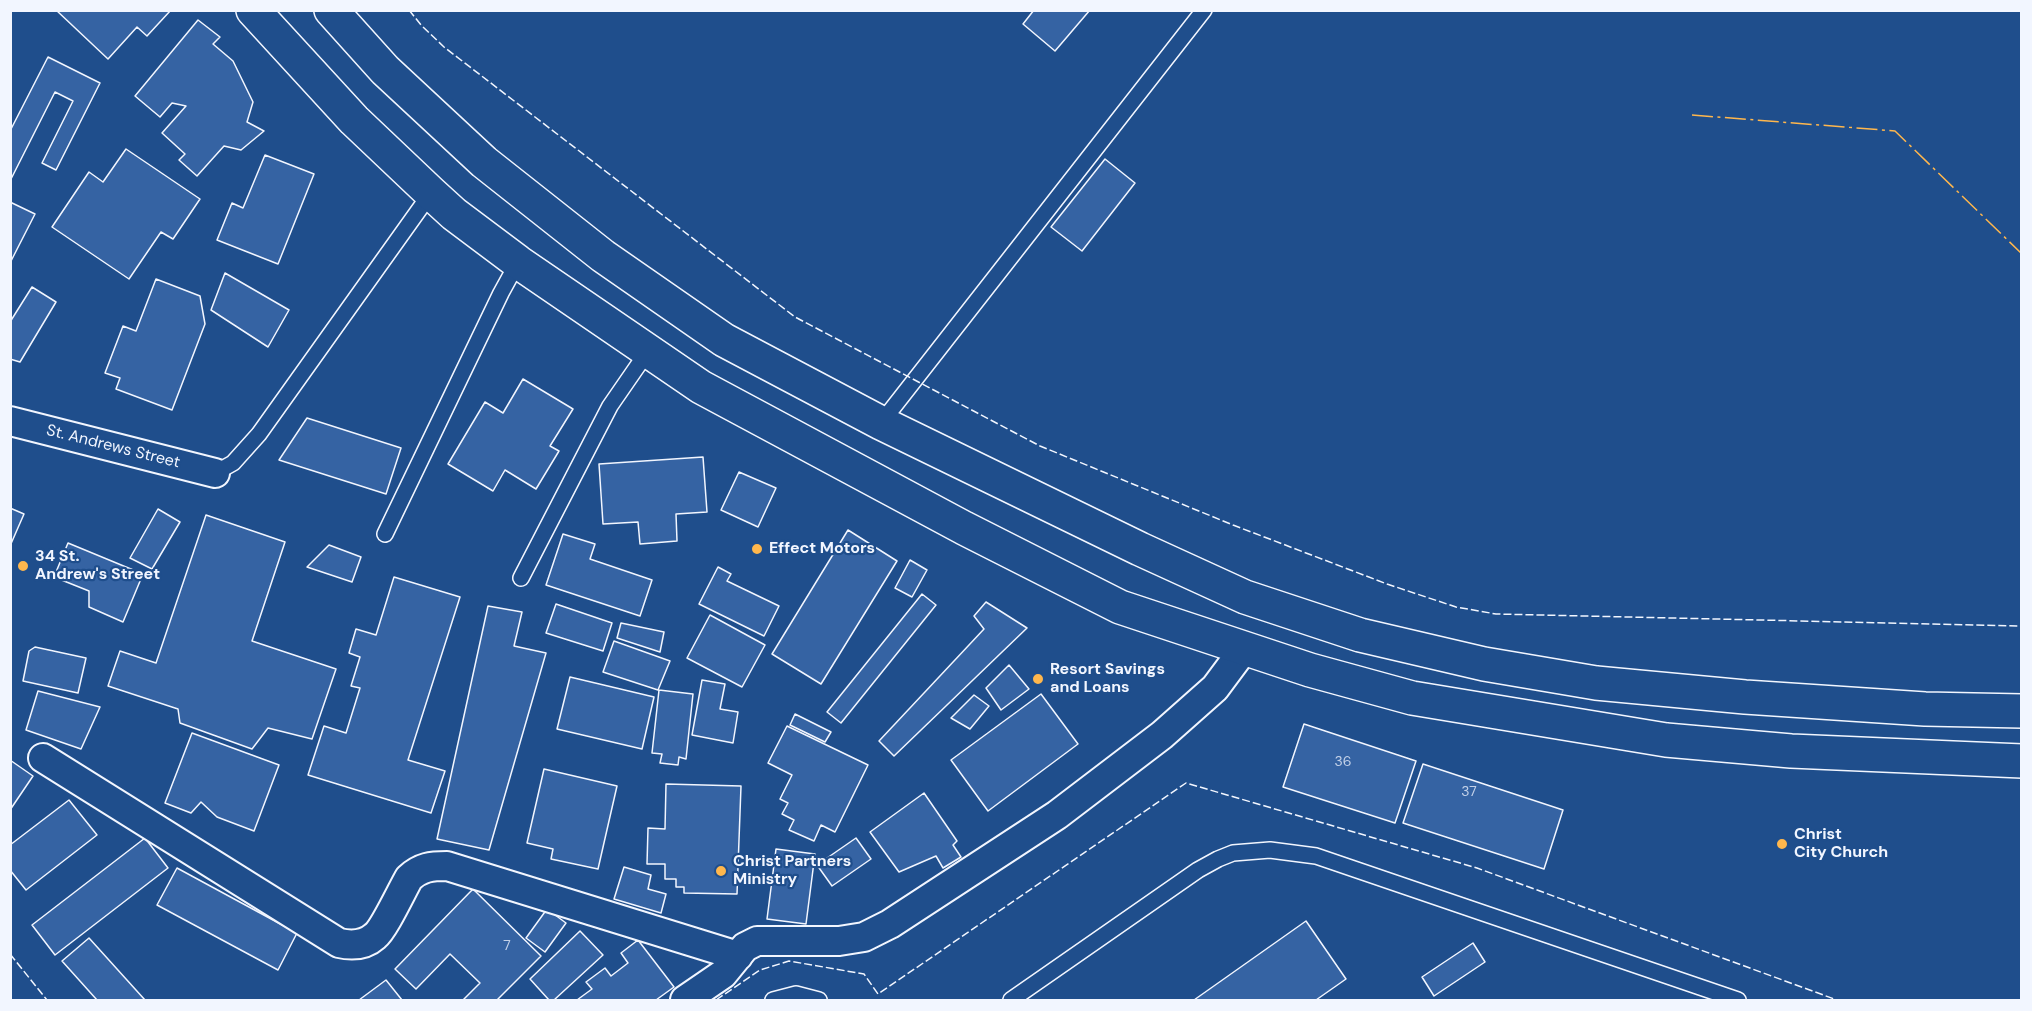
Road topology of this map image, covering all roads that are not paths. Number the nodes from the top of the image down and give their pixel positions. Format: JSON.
{"nodes":[{"id":1,"x":253,"y":10,"type":"edge"},
{"id":2,"x":331,"y":10,"type":"edge"},
{"id":3,"x":1204,"y":10,"type":"edge"},
{"id":4,"x":431,"y":193,"type":"junction"},
{"id":5,"x":518,"y":262,"type":"junction"},
{"id":6,"x":648,"y":351,"type":"junction"},
{"id":7,"x":10,"y":421,"type":"edge"},
{"id":8,"x":881,"y":423,"type":"junction"},
{"id":9,"x":215,"y":473,"type":"joint"},
{"id":10,"x":385,"y":534,"type":"dead end"},
{"id":11,"x":521,"y":579,"type":"dead end"},
{"id":12,"x":1244,"y":650,"type":"junction"},
{"id":13,"x":2022,"y":711,"type":"edge"},
{"id":14,"x":43,"y":758,"type":"dead end"},
{"id":15,"x":2022,"y":761,"type":"edge"},
{"id":16,"x":738,"y":956,"type":"junction"},
{"id":17,"x":685,"y":1000,"type":"edge"},
{"id":18,"x":773,"y":1000,"type":"edge"},
{"id":19,"x":819,"y":1000,"type":"edge"},
{"id":20,"x":1011,"y":1000,"type":"edge"},
{"id":21,"x":1738,"y":1000,"type":"edge"}],
"edges":[{"from":1,"to":4,"type":"main road"},
{"from":2,"to":8,"type":"main road"},
{"from":3,"to":8,"type":"lane"},
{"from":4,"to":5,"type":"main road"},
{"from":4,"to":9,"type":"lane"},
{"from":5,"to":6,"type":"main road"},
{"from":5,"to":10,"type":"lane"},
{"from":6,"to":11,"type":"lane"},
{"from":6,"to":12,"type":"main road"},
{"from":7,"to":9,"type":"street","name":"St. Andrews Street"},
{"from":8,"to":13,"type":"main road"},
{"from":12,"to":15,"type":"main road"},
{"from":12,"to":16,"type":"street"},
{"from":14,"to":16,"type":"street"},
{"from":16,"to":17,"type":"street"},
{"from":18,"to":19,"type":"lane"},
{"from":20,"to":21,"type":"lane"}]}
